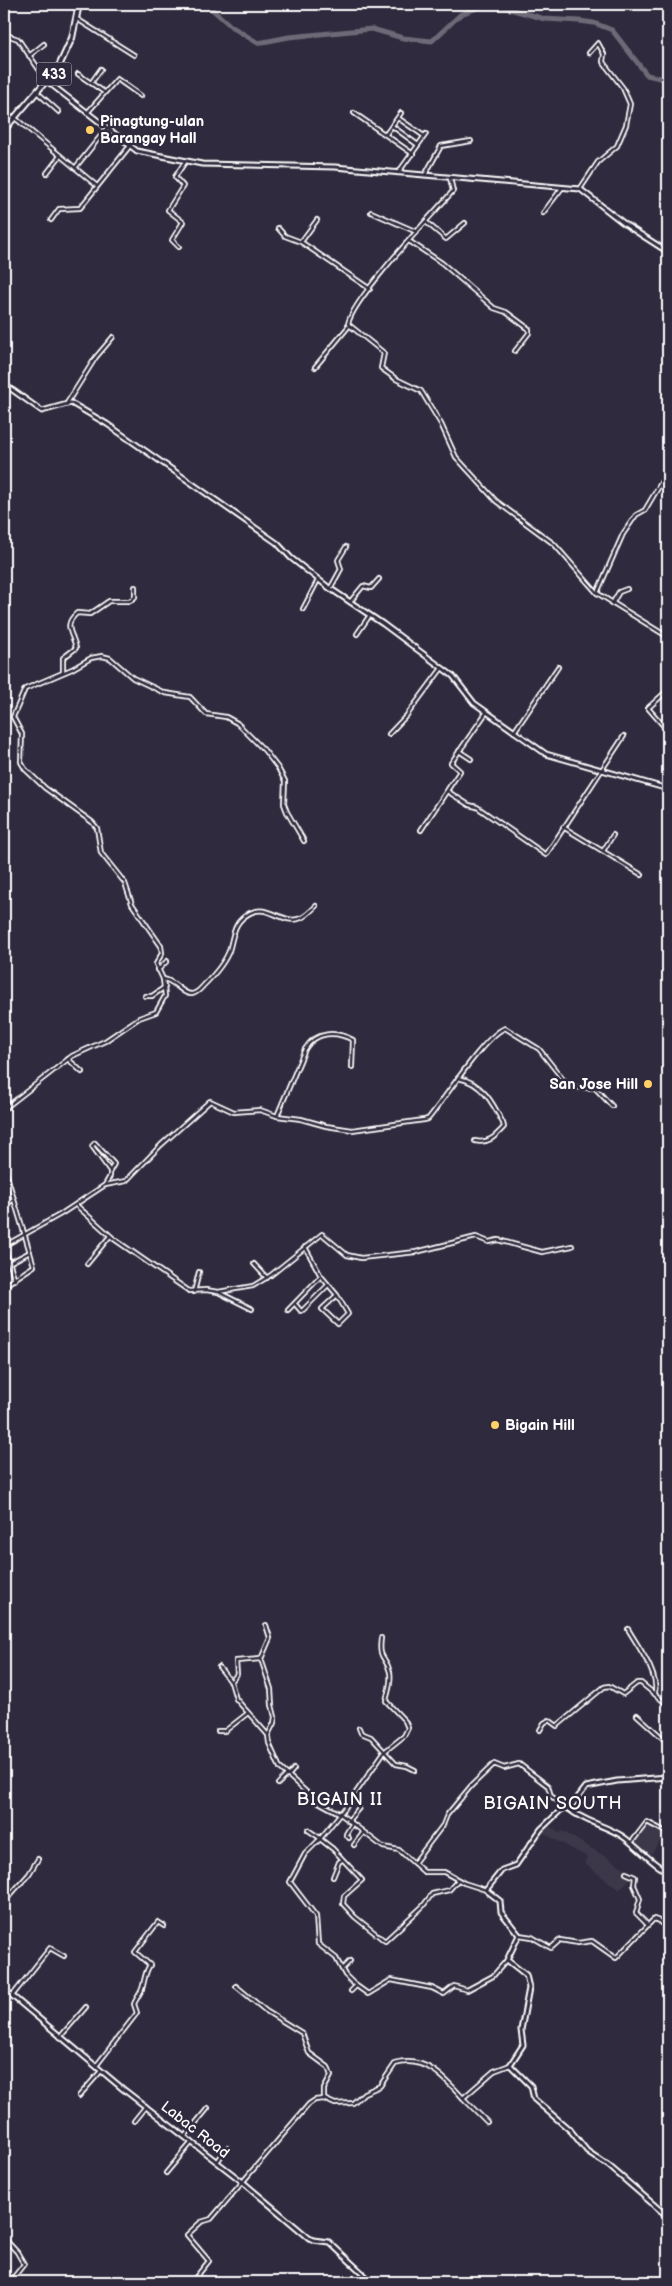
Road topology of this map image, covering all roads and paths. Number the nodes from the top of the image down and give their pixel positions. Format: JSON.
{"nodes":[{"id":1,"x":79,"y":4,"type":"edge"},
{"id":2,"x":76,"y":19,"type":"junction"},
{"id":3,"x":4,"y":34,"type":"edge"},
{"id":4,"x":44,"y":44,"type":"dead end"},
{"id":5,"x":589,"y":52,"type":"dead end"},
{"id":6,"x":134,"y":55,"type":"dead end"},
{"id":7,"x":30,"y":56,"type":"junction"},
{"id":8,"x":101,"y":69,"type":"dead end"},
{"id":9,"x":78,"y":74,"type":"dead end"},
{"id":10,"x":48,"y":82,"type":"junction"},
{"id":11,"x":91,"y":83,"type":"junction"},
{"id":12,"x":104,"y":92,"type":"junction"},
{"id":13,"x":38,"y":93,"type":"junction"},
{"id":14,"x":141,"y":96,"type":"dead end"},
{"id":15,"x":59,"y":112,"type":"dead end"},
{"id":16,"x":87,"y":112,"type":"junction"},
{"id":17,"x":354,"y":113,"type":"dead end"},
{"id":18,"x":401,"y":113,"type":"dead end"},
{"id":19,"x":14,"y":118,"type":"junction"},
{"id":20,"x":398,"y":118,"type":"junction"},
{"id":21,"x":392,"y":126,"type":"junction"},
{"id":22,"x":107,"y":128,"type":"junction"},
{"id":23,"x":4,"y":130,"type":"edge"},
{"id":24,"x":386,"y":134,"type":"junction"},
{"id":25,"x":471,"y":141,"type":"dead end"},
{"id":26,"x":418,"y":145,"type":"junction"},
{"id":27,"x":130,"y":147,"type":"junction"},
{"id":28,"x":413,"y":154,"type":"junction"},
{"id":29,"x":60,"y":156,"type":"junction"},
{"id":30,"x":185,"y":162,"type":"junction"},
{"id":31,"x":75,"y":168,"type":"junction"},
{"id":32,"x":47,"y":173,"type":"dead end"},
{"id":33,"x":398,"y":173,"type":"junction"},
{"id":34,"x":426,"y":175,"type":"junction"},
{"id":35,"x":450,"y":178,"type":"junction"},
{"id":36,"x":97,"y":186,"type":"junction"},
{"id":37,"x":563,"y":186,"type":"junction"},
{"id":38,"x":580,"y":189,"type":"junction"},
{"id":39,"x":371,"y":212,"type":"dead end"},
{"id":40,"x":543,"y":213,"type":"dead end"},
{"id":41,"x":51,"y":220,"type":"dead end"},
{"id":42,"x":317,"y":220,"type":"dead end"},
{"id":43,"x":426,"y":222,"type":"junction"},
{"id":44,"x":465,"y":223,"type":"dead end"},
{"id":45,"x":278,"y":228,"type":"dead end"},
{"id":46,"x":417,"y":232,"type":"junction"},
{"id":47,"x":409,"y":241,"type":"junction"},
{"id":48,"x":301,"y":242,"type":"junction"},
{"id":49,"x":179,"y":247,"type":"dead end"},
{"id":50,"x":668,"y":252,"type":"edge"},
{"id":51,"x":370,"y":289,"type":"junction"},
{"id":52,"x":349,"y":326,"type":"junction"},
{"id":53,"x":113,"y":337,"type":"dead end"},
{"id":54,"x":515,"y":351,"type":"dead end"},
{"id":55,"x":315,"y":367,"type":"dead end"},
{"id":56,"x":4,"y":384,"type":"edge"},
{"id":57,"x":67,"y":403,"type":"junction"},
{"id":58,"x":668,"y":471,"type":"edge"},
{"id":59,"x":346,"y":546,"type":"dead end"},
{"id":60,"x":379,"y":579,"type":"dead end"},
{"id":61,"x":318,"y":580,"type":"junction"},
{"id":62,"x":135,"y":587,"type":"dead end"},
{"id":63,"x":330,"y":589,"type":"junction"},
{"id":64,"x":627,"y":589,"type":"dead end"},
{"id":65,"x":597,"y":593,"type":"junction"},
{"id":66,"x":350,"y":602,"type":"junction"},
{"id":67,"x":612,"y":604,"type":"junction"},
{"id":68,"x":303,"y":609,"type":"dead end"},
{"id":69,"x":370,"y":615,"type":"junction"},
{"id":70,"x":356,"y":634,"type":"dead end"},
{"id":71,"x":668,"y":638,"type":"edge"},
{"id":72,"x":558,"y":667,"type":"dead end"},
{"id":73,"x":442,"y":668,"type":"junction"},
{"id":74,"x":63,"y":672,"type":"junction"},
{"id":75,"x":668,"y":690,"type":"edge"},
{"id":76,"x":486,"y":713,"type":"junction"},
{"id":77,"x":668,"y":731,"type":"edge"},
{"id":78,"x":514,"y":732,"type":"junction"},
{"id":79,"x":389,"y":734,"type":"dead end"},
{"id":80,"x":624,"y":736,"type":"dead end"},
{"id":81,"x":459,"y":751,"type":"junction"},
{"id":82,"x":471,"y":759,"type":"dead end"},
{"id":83,"x":603,"y":770,"type":"junction"},
{"id":84,"x":668,"y":789,"type":"edge"},
{"id":85,"x":447,"y":791,"type":"junction"},
{"id":86,"x":564,"y":827,"type":"junction"},
{"id":87,"x":421,"y":830,"type":"dead end"},
{"id":88,"x":613,"y":835,"type":"dead end"},
{"id":89,"x":304,"y":841,"type":"dead end"},
{"id":90,"x":603,"y":851,"type":"junction"},
{"id":91,"x":642,"y":875,"type":"dead end"},
{"id":92,"x":316,"y":906,"type":"dead end"},
{"id":93,"x":167,"y":961,"type":"dead end"},
{"id":94,"x":158,"y":970,"type":"junction"},
{"id":95,"x":163,"y":980,"type":"junction"},
{"id":96,"x":164,"y":987,"type":"junction"},
{"id":97,"x":145,"y":996,"type":"dead end"},
{"id":98,"x":68,"y":1059,"type":"junction"},
{"id":99,"x":352,"y":1067,"type":"dead end"},
{"id":100,"x":82,"y":1072,"type":"dead end"},
{"id":101,"x":458,"y":1078,"type":"junction"},
{"id":102,"x":612,"y":1106,"type":"dead end"},
{"id":103,"x":4,"y":1109,"type":"edge"},
{"id":104,"x":277,"y":1116,"type":"junction"},
{"id":105,"x":475,"y":1141,"type":"dead end"},
{"id":106,"x":4,"y":1166,"type":"edge"},
{"id":107,"x":110,"y":1171,"type":"junction"},
{"id":108,"x":5,"y":1177,"type":"edge"},
{"id":109,"x":104,"y":1184,"type":"junction"},
{"id":110,"x":14,"y":1199,"type":"junction"},
{"id":111,"x":76,"y":1204,"type":"junction"},
{"id":112,"x":4,"y":1206,"type":"edge"},
{"id":113,"x":25,"y":1234,"type":"junction"},
{"id":114,"x":111,"y":1236,"type":"junction"},
{"id":115,"x":572,"y":1246,"type":"dead end"},
{"id":116,"x":306,"y":1247,"type":"junction"},
{"id":117,"x":30,"y":1251,"type":"junction"},
{"id":118,"x":9,"y":1263,"type":"junction"},
{"id":119,"x":87,"y":1264,"type":"dead end"},
{"id":120,"x":254,"y":1264,"type":"dead end"},
{"id":121,"x":198,"y":1272,"type":"dead end"},
{"id":122,"x":321,"y":1276,"type":"junction"},
{"id":123,"x":266,"y":1278,"type":"junction"},
{"id":124,"x":15,"y":1280,"type":"junction"},
{"id":125,"x":328,"y":1285,"type":"junction"},
{"id":126,"x":4,"y":1286,"type":"edge"},
{"id":127,"x":194,"y":1292,"type":"junction"},
{"id":128,"x":218,"y":1292,"type":"junction"},
{"id":129,"x":337,"y":1294,"type":"junction"},
{"id":130,"x":295,"y":1304,"type":"junction"},
{"id":131,"x":252,"y":1309,"type":"dead end"},
{"id":132,"x":288,"y":1310,"type":"dead end"},
{"id":133,"x":4,"y":1340,"type":"edge"},
{"id":134,"x":4,"y":1356,"type":"edge"},
{"id":135,"x":266,"y":1625,"type":"dead end"},
{"id":136,"x":628,"y":1629,"type":"dead end"},
{"id":137,"x":382,"y":1638,"type":"dead end"},
{"id":138,"x":262,"y":1659,"type":"junction"},
{"id":139,"x":219,"y":1667,"type":"dead end"},
{"id":140,"x":231,"y":1682,"type":"junction"},
{"id":141,"x":655,"y":1693,"type":"junction"},
{"id":142,"x":668,"y":1705,"type":"edge"},
{"id":143,"x":248,"y":1713,"type":"junction"},
{"id":144,"x":637,"y":1715,"type":"dead end"},
{"id":145,"x":359,"y":1728,"type":"dead end"},
{"id":146,"x":540,"y":1730,"type":"dead end"},
{"id":147,"x":218,"y":1731,"type":"dead end"},
{"id":148,"x":268,"y":1735,"type":"junction"},
{"id":149,"x":668,"y":1742,"type":"edge"},
{"id":150,"x":384,"y":1752,"type":"junction"},
{"id":151,"x":294,"y":1769,"type":"dead end"},
{"id":152,"x":415,"y":1770,"type":"dead end"},
{"id":153,"x":288,"y":1776,"type":"junction"},
{"id":154,"x":668,"y":1777,"type":"edge"},
{"id":155,"x":278,"y":1784,"type":"dead end"},
{"id":156,"x":359,"y":1808,"type":"dead end"},
{"id":157,"x":567,"y":1808,"type":"junction"},
{"id":158,"x":339,"y":1813,"type":"junction"},
{"id":159,"x":348,"y":1821,"type":"junction"},
{"id":160,"x":352,"y":1824,"type":"junction"},
{"id":161,"x":308,"y":1830,"type":"dead end"},
{"id":162,"x":363,"y":1833,"type":"junction"},
{"id":163,"x":668,"y":1833,"type":"edge"},
{"id":164,"x":349,"y":1838,"type":"dead end"},
{"id":165,"x":320,"y":1839,"type":"junction"},
{"id":166,"x":631,"y":1844,"type":"junction"},
{"id":167,"x":354,"y":1845,"type":"dead end"},
{"id":168,"x":38,"y":1859,"type":"dead end"},
{"id":169,"x":342,"y":1860,"type":"junction"},
{"id":170,"x":414,"y":1863,"type":"junction"},
{"id":171,"x":668,"y":1871,"type":"edge"},
{"id":172,"x":626,"y":1873,"type":"dead end"},
{"id":173,"x":334,"y":1877,"type":"dead end"},
{"id":174,"x":458,"y":1880,"type":"junction"},
{"id":175,"x":486,"y":1890,"type":"junction"},
{"id":176,"x":4,"y":1902,"type":"edge"},
{"id":177,"x":647,"y":1924,"type":"junction"},
{"id":178,"x":164,"y":1926,"type":"dead end"},
{"id":179,"x":668,"y":1930,"type":"edge"},
{"id":180,"x":519,"y":1935,"type":"junction"},
{"id":181,"x":64,"y":1956,"type":"dead end"},
{"id":182,"x":507,"y":1960,"type":"junction"},
{"id":183,"x":350,"y":1961,"type":"dead end"},
{"id":184,"x":343,"y":1968,"type":"junction"},
{"id":185,"x":236,"y":1986,"type":"dead end"},
{"id":186,"x":356,"y":1986,"type":"junction"},
{"id":187,"x":4,"y":1989,"type":"edge"},
{"id":188,"x":351,"y":1991,"type":"dead end"},
{"id":189,"x":12,"y":1997,"type":"junction"},
{"id":190,"x":86,"y":2007,"type":"dead end"},
{"id":191,"x":60,"y":2037,"type":"junction"},
{"id":192,"x":510,"y":2065,"type":"junction"},
{"id":193,"x":96,"y":2066,"type":"junction"},
{"id":194,"x":101,"y":2070,"type":"junction"},
{"id":195,"x":79,"y":2096,"type":"dead end"},
{"id":196,"x":463,"y":2098,"type":"junction"},
{"id":197,"x":324,"y":2099,"type":"junction"},
{"id":198,"x":146,"y":2106,"type":"junction"},
{"id":199,"x":208,"y":2108,"type":"dead end"},
{"id":200,"x":134,"y":2121,"type":"dead end"},
{"id":201,"x":487,"y":2122,"type":"dead end"},
{"id":202,"x":185,"y":2136,"type":"junction"},
{"id":203,"x":192,"y":2142,"type":"junction"},
{"id":204,"x":227,"y":2148,"type":"dead end"},
{"id":205,"x":217,"y":2162,"type":"junction"},
{"id":206,"x":166,"y":2173,"type":"dead end"},
{"id":207,"x":244,"y":2183,"type":"junction"},
{"id":208,"x":668,"y":2217,"type":"edge"},
{"id":209,"x":4,"y":2238,"type":"edge"},
{"id":210,"x":10,"y":2282,"type":"edge"},
{"id":211,"x":192,"y":2282,"type":"edge"},
{"id":212,"x":372,"y":2282,"type":"edge"}],
"edges":[{"from":1,"to":2,"type":"main road","number":"433"},
{"from":2,"to":6,"type":"street"},
{"from":2,"to":10,"type":"main road","number":"433"},
{"from":3,"to":7,"type":"street"},
{"from":4,"to":7,"type":"street"},
{"from":5,"to":38,"type":"street"},
{"from":7,"to":10,"type":"street"},
{"from":8,"to":11,"type":"street"},
{"from":9,"to":11,"type":"street"},
{"from":10,"to":13,"type":"main road","number":"433"},
{"from":10,"to":16,"type":"street"},
{"from":11,"to":12,"type":"street"},
{"from":12,"to":14,"type":"street"},
{"from":12,"to":16,"type":"street"},
{"from":13,"to":15,"type":"street"},
{"from":13,"to":19,"type":"main road","number":"433"},
{"from":16,"to":22,"type":"street"},
{"from":17,"to":24,"type":"street"},
{"from":18,"to":20,"type":"street"},
{"from":19,"to":23,"type":"main road","number":"433"},
{"from":19,"to":29,"type":"street"},
{"from":20,"to":21,"type":"street"},
{"from":20,"to":26,"type":"street"},
{"from":21,"to":24,"type":"street"},
{"from":21,"to":26,"type":"street"},
{"from":22,"to":27,"type":"street"},
{"from":22,"to":31,"type":"street"},
{"from":24,"to":28,"type":"street"},
{"from":25,"to":34,"type":"street"},
{"from":26,"to":28,"type":"street"},
{"from":27,"to":30,"type":"street"},
{"from":27,"to":36,"type":"street"},
{"from":28,"to":33,"type":"street"},
{"from":29,"to":31,"type":"street"},
{"from":29,"to":32,"type":"street"},
{"from":30,"to":33,"type":"street"},
{"from":30,"to":49,"type":"street"},
{"from":31,"to":36,"type":"street"},
{"from":33,"to":34,"type":"street"},
{"from":34,"to":35,"type":"street"},
{"from":35,"to":37,"type":"street"},
{"from":35,"to":43,"type":"street"},
{"from":36,"to":41,"type":"street"},
{"from":37,"to":38,"type":"street"},
{"from":37,"to":40,"type":"street"},
{"from":38,"to":50,"type":"street"},
{"from":39,"to":46,"type":"street"},
{"from":42,"to":48,"type":"street"},
{"from":43,"to":44,"type":"street"},
{"from":43,"to":46,"type":"street"},
{"from":45,"to":48,"type":"street"},
{"from":46,"to":47,"type":"street"},
{"from":47,"to":51,"type":"street"},
{"from":47,"to":54,"type":"street"},
{"from":48,"to":51,"type":"street"},
{"from":51,"to":52,"type":"street"},
{"from":52,"to":55,"type":"street"},
{"from":52,"to":65,"type":"street"},
{"from":53,"to":57,"type":"street"},
{"from":56,"to":57,"type":"street"},
{"from":57,"to":61,"type":"street"},
{"from":58,"to":65,"type":"street"},
{"from":59,"to":63,"type":"street"},
{"from":60,"to":66,"type":"street"},
{"from":61,"to":63,"type":"street"},
{"from":61,"to":68,"type":"street"},
{"from":62,"to":74,"type":"street"},
{"from":63,"to":66,"type":"street"},
{"from":64,"to":67,"type":"street"},
{"from":65,"to":67,"type":"street"},
{"from":66,"to":69,"type":"street"},
{"from":67,"to":71,"type":"street"},
{"from":69,"to":70,"type":"street"},
{"from":69,"to":73,"type":"street"},
{"from":72,"to":78,"type":"street"},
{"from":73,"to":76,"type":"street"},
{"from":73,"to":79,"type":"street"},
{"from":74,"to":89,"type":"street"},
{"from":74,"to":94,"type":"street"},
{"from":75,"to":77,"type":"street"},
{"from":76,"to":78,"type":"street"},
{"from":76,"to":81,"type":"street"},
{"from":78,"to":83,"type":"street"},
{"from":80,"to":83,"type":"street"},
{"from":81,"to":82,"type":"street"},
{"from":81,"to":85,"type":"street"},
{"from":83,"to":84,"type":"street"},
{"from":83,"to":86,"type":"street"},
{"from":85,"to":86,"type":"street"},
{"from":85,"to":87,"type":"street"},
{"from":86,"to":90,"type":"street"},
{"from":88,"to":90,"type":"street"},
{"from":90,"to":91,"type":"street"},
{"from":92,"to":95,"type":"street"},
{"from":93,"to":94,"type":"street"},
{"from":94,"to":95,"type":"street"},
{"from":95,"to":96,"type":"street"},
{"from":96,"to":97,"type":"street"},
{"from":96,"to":98,"type":"street"},
{"from":98,"to":100,"type":"street"},
{"from":98,"to":103,"type":"street"},
{"from":99,"to":104,"type":"street"},
{"from":101,"to":102,"type":"street"},
{"from":101,"to":104,"type":"street"},
{"from":101,"to":105,"type":"street"},
{"from":104,"to":109,"type":"street"},
{"from":106,"to":108,"type":"street"},
{"from":107,"to":107,"type":"street"},
{"from":107,"to":109,"type":"street"},
{"from":108,"to":110,"type":"street"},
{"from":109,"to":111,"type":"street"},
{"from":110,"to":112,"type":"street"},
{"from":110,"to":113,"type":"street"},
{"from":111,"to":113,"type":"street"},
{"from":111,"to":114,"type":"street"},
{"from":113,"to":117,"type":"street"},
{"from":113,"to":118,"type":"street"},
{"from":114,"to":119,"type":"street"},
{"from":114,"to":127,"type":"street"},
{"from":115,"to":116,"type":"street"},
{"from":116,"to":122,"type":"street"},
{"from":116,"to":123,"type":"street"},
{"from":117,"to":118,"type":"street"},
{"from":117,"to":124,"type":"street"},
{"from":118,"to":124,"type":"street"},
{"from":120,"to":123,"type":"street"},
{"from":121,"to":127,"type":"street"},
{"from":122,"to":125,"type":"street"},
{"from":122,"to":130,"type":"street"},
{"from":123,"to":128,"type":"street"},
{"from":124,"to":126,"type":"street"},
{"from":125,"to":129,"type":"street"},
{"from":125,"to":130,"type":"street"},
{"from":127,"to":128,"type":"street"},
{"from":128,"to":131,"type":"street"},
{"from":129,"to":129,"type":"street"},
{"from":130,"to":132,"type":"street"},
{"from":133,"to":134,"type":"street"},
{"from":135,"to":138,"type":"street"},
{"from":136,"to":141,"type":"street"},
{"from":137,"to":150,"type":"street"},
{"from":138,"to":140,"type":"street"},
{"from":138,"to":148,"type":"street"},
{"from":139,"to":140,"type":"street"},
{"from":140,"to":143,"type":"street"},
{"from":141,"to":142,"type":"street"},
{"from":141,"to":146,"type":"street"},
{"from":143,"to":147,"type":"street"},
{"from":143,"to":148,"type":"street"},
{"from":144,"to":149,"type":"street"},
{"from":145,"to":150,"type":"street"},
{"from":148,"to":153,"type":"street"},
{"from":150,"to":152,"type":"street"},
{"from":150,"to":158,"type":"street"},
{"from":151,"to":153,"type":"street"},
{"from":153,"to":155,"type":"street"},
{"from":153,"to":158,"type":"street"},
{"from":154,"to":157,"type":"street"},
{"from":156,"to":159,"type":"street"},
{"from":157,"to":166,"type":"street"},
{"from":157,"to":170,"type":"street"},
{"from":157,"to":175,"type":"street"},
{"from":158,"to":159,"type":"street"},
{"from":158,"to":165,"type":"street"},
{"from":159,"to":160,"type":"street"},
{"from":160,"to":162,"type":"street"},
{"from":160,"to":164,"type":"street"},
{"from":161,"to":165,"type":"street"},
{"from":162,"to":167,"type":"street"},
{"from":162,"to":170,"type":"street"},
{"from":163,"to":166,"type":"street"},
{"from":165,"to":169,"type":"street"},
{"from":165,"to":184,"type":"street"},
{"from":166,"to":171,"type":"street"},
{"from":168,"to":176,"type":"street"},
{"from":169,"to":173,"type":"street"},
{"from":169,"to":174,"type":"street"},
{"from":170,"to":174,"type":"street"},
{"from":172,"to":177,"type":"street"},
{"from":174,"to":175,"type":"street"},
{"from":175,"to":180,"type":"street"},
{"from":177,"to":179,"type":"street"},
{"from":177,"to":180,"type":"street"},
{"from":178,"to":193,"type":"street"},
{"from":180,"to":182,"type":"street"},
{"from":181,"to":189,"type":"street"},
{"from":182,"to":186,"type":"street"},
{"from":182,"to":192,"type":"street"},
{"from":183,"to":184,"type":"street"},
{"from":184,"to":186,"type":"street"},
{"from":185,"to":197,"type":"street"},
{"from":186,"to":188,"type":"street"},
{"from":187,"to":189,"type":"street","name":"Labac Road"},
{"from":189,"to":191,"type":"street","name":"Labac Road"},
{"from":190,"to":191,"type":"street"},
{"from":191,"to":193,"type":"street","name":"Labac Road"},
{"from":192,"to":196,"type":"street"},
{"from":192,"to":208,"type":"street"},
{"from":193,"to":194,"type":"street","name":"Labac Road"},
{"from":194,"to":195,"type":"street"},
{"from":194,"to":198,"type":"street","name":"Labac Road"},
{"from":196,"to":197,"type":"street"},
{"from":196,"to":201,"type":"street"},
{"from":197,"to":207,"type":"street"},
{"from":198,"to":200,"type":"street"},
{"from":198,"to":202,"type":"street","name":"Labac Road"},
{"from":199,"to":202,"type":"street"},
{"from":202,"to":203,"type":"street","name":"Labac Road"},
{"from":203,"to":205,"type":"street","name":"Labac Road"},
{"from":203,"to":206,"type":"street"},
{"from":204,"to":205,"type":"street"},
{"from":205,"to":207,"type":"street","name":"Labac Road"},
{"from":207,"to":211,"type":"street"},
{"from":207,"to":212,"type":"street","name":"Labac Road"},
{"from":209,"to":210,"type":"street"}]}
